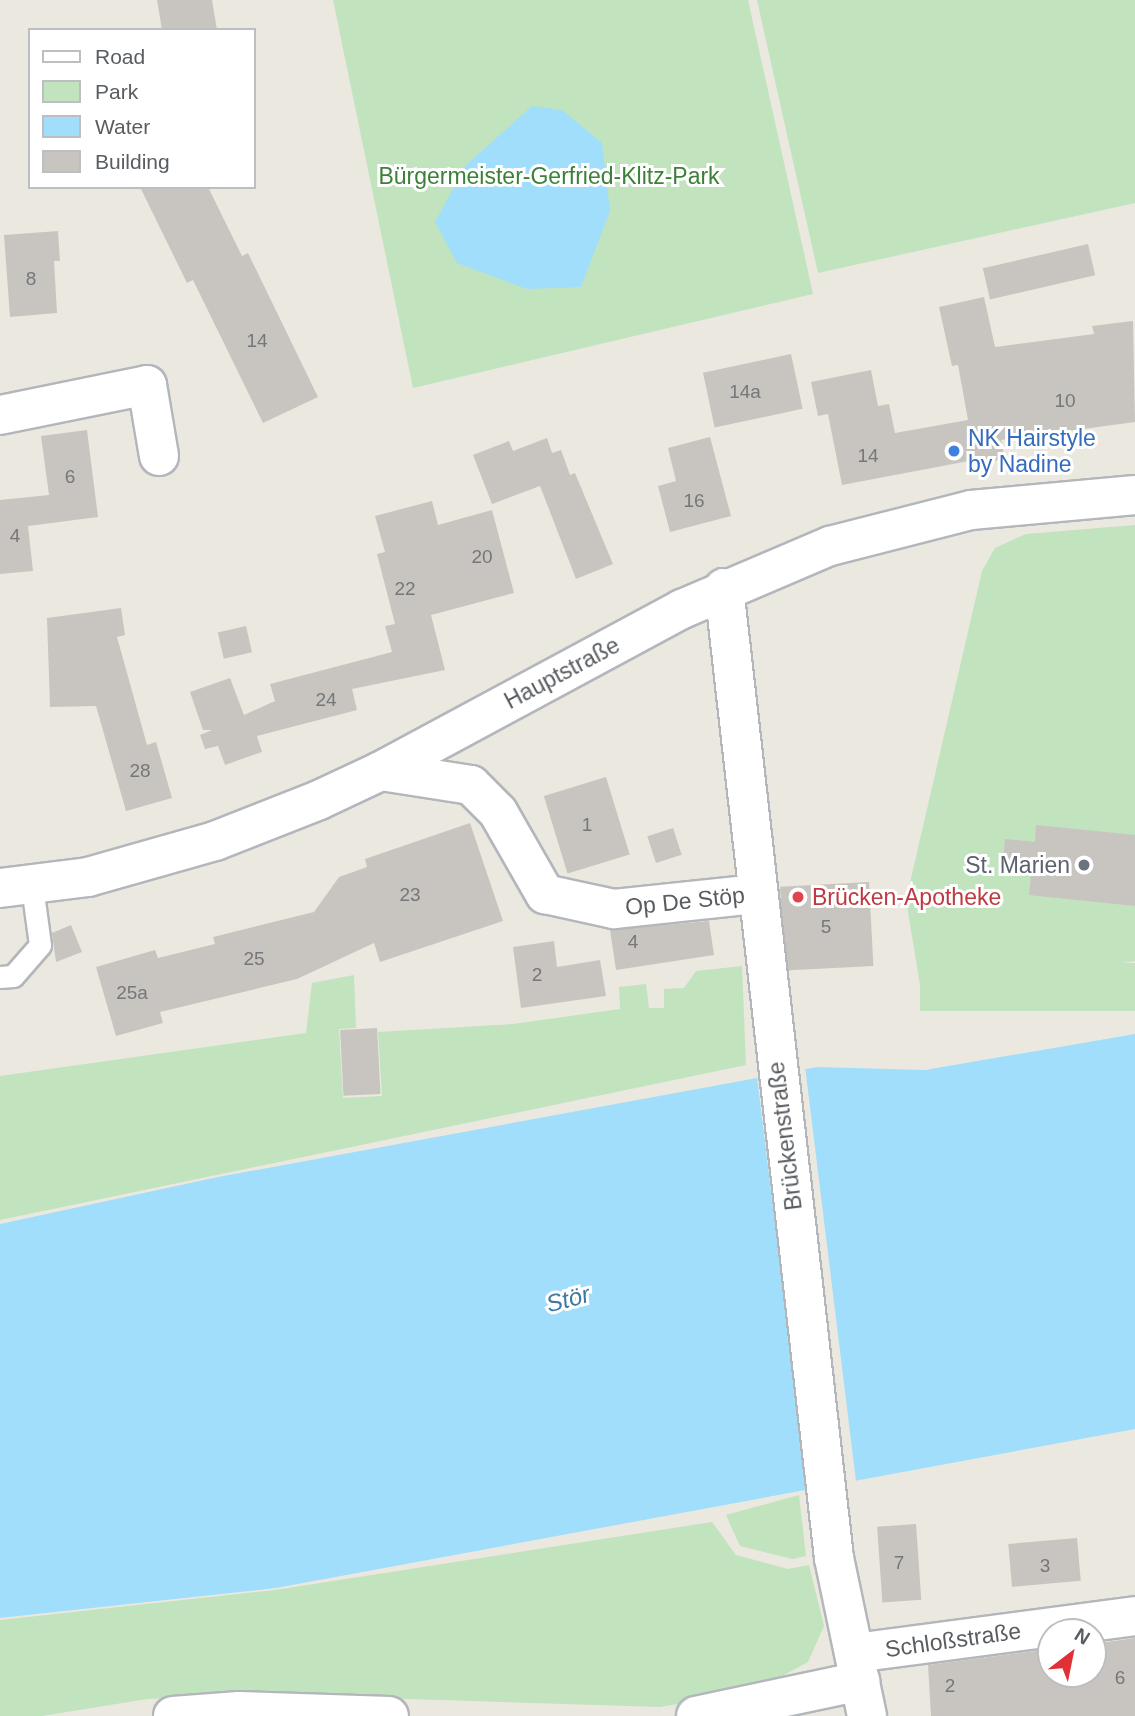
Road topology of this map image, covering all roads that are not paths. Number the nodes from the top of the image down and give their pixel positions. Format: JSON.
{"nodes":[{"id":1,"x":0,"y":415,"type":"edge"},
{"id":2,"x":159,"y":456,"type":"dead end"},
{"id":3,"x":1135,"y":495,"type":"edge"},
{"id":4,"x":724,"y":588,"type":"junction"},
{"id":5,"x":381,"y":771,"type":"junction"},
{"id":6,"x":16,"y":887,"type":"edge"},
{"id":7,"x":757,"y":894,"type":"junction"},
{"id":8,"x":0,"y":977,"type":"edge"},
{"id":9,"x":1135,"y":1616,"type":"edge"},
{"id":10,"x":861,"y":1684,"type":"edge"},
{"id":11,"x":173,"y":1716,"type":"edge"},
{"id":12,"x":389,"y":1716,"type":"edge"},
{"id":13,"x":696,"y":1716,"type":"edge"}],
"edges":[{"from":1,"to":2,"type":"street"},
{"from":3,"to":4,"type":"street","name":"Hauptstraße"},
{"from":4,"to":5,"type":"street","name":"Hauptstraße"},
{"from":4,"to":7,"type":"street","name":"Brückenstraße"},
{"from":5,"to":6,"type":"street","name":"Hauptstraße"},
{"from":5,"to":7,"type":"street","name":"Op De Stöp"},
{"from":6,"to":8,"type":"lane"},
{"from":7,"to":10,"type":"street","name":"Brückenstraße"},
{"from":9,"to":10,"type":"street","name":"Schloßstraße"},
{"from":10,"to":13,"type":"street","name":"Schloßstraße"},
{"from":11,"to":12,"type":"street"}]}
